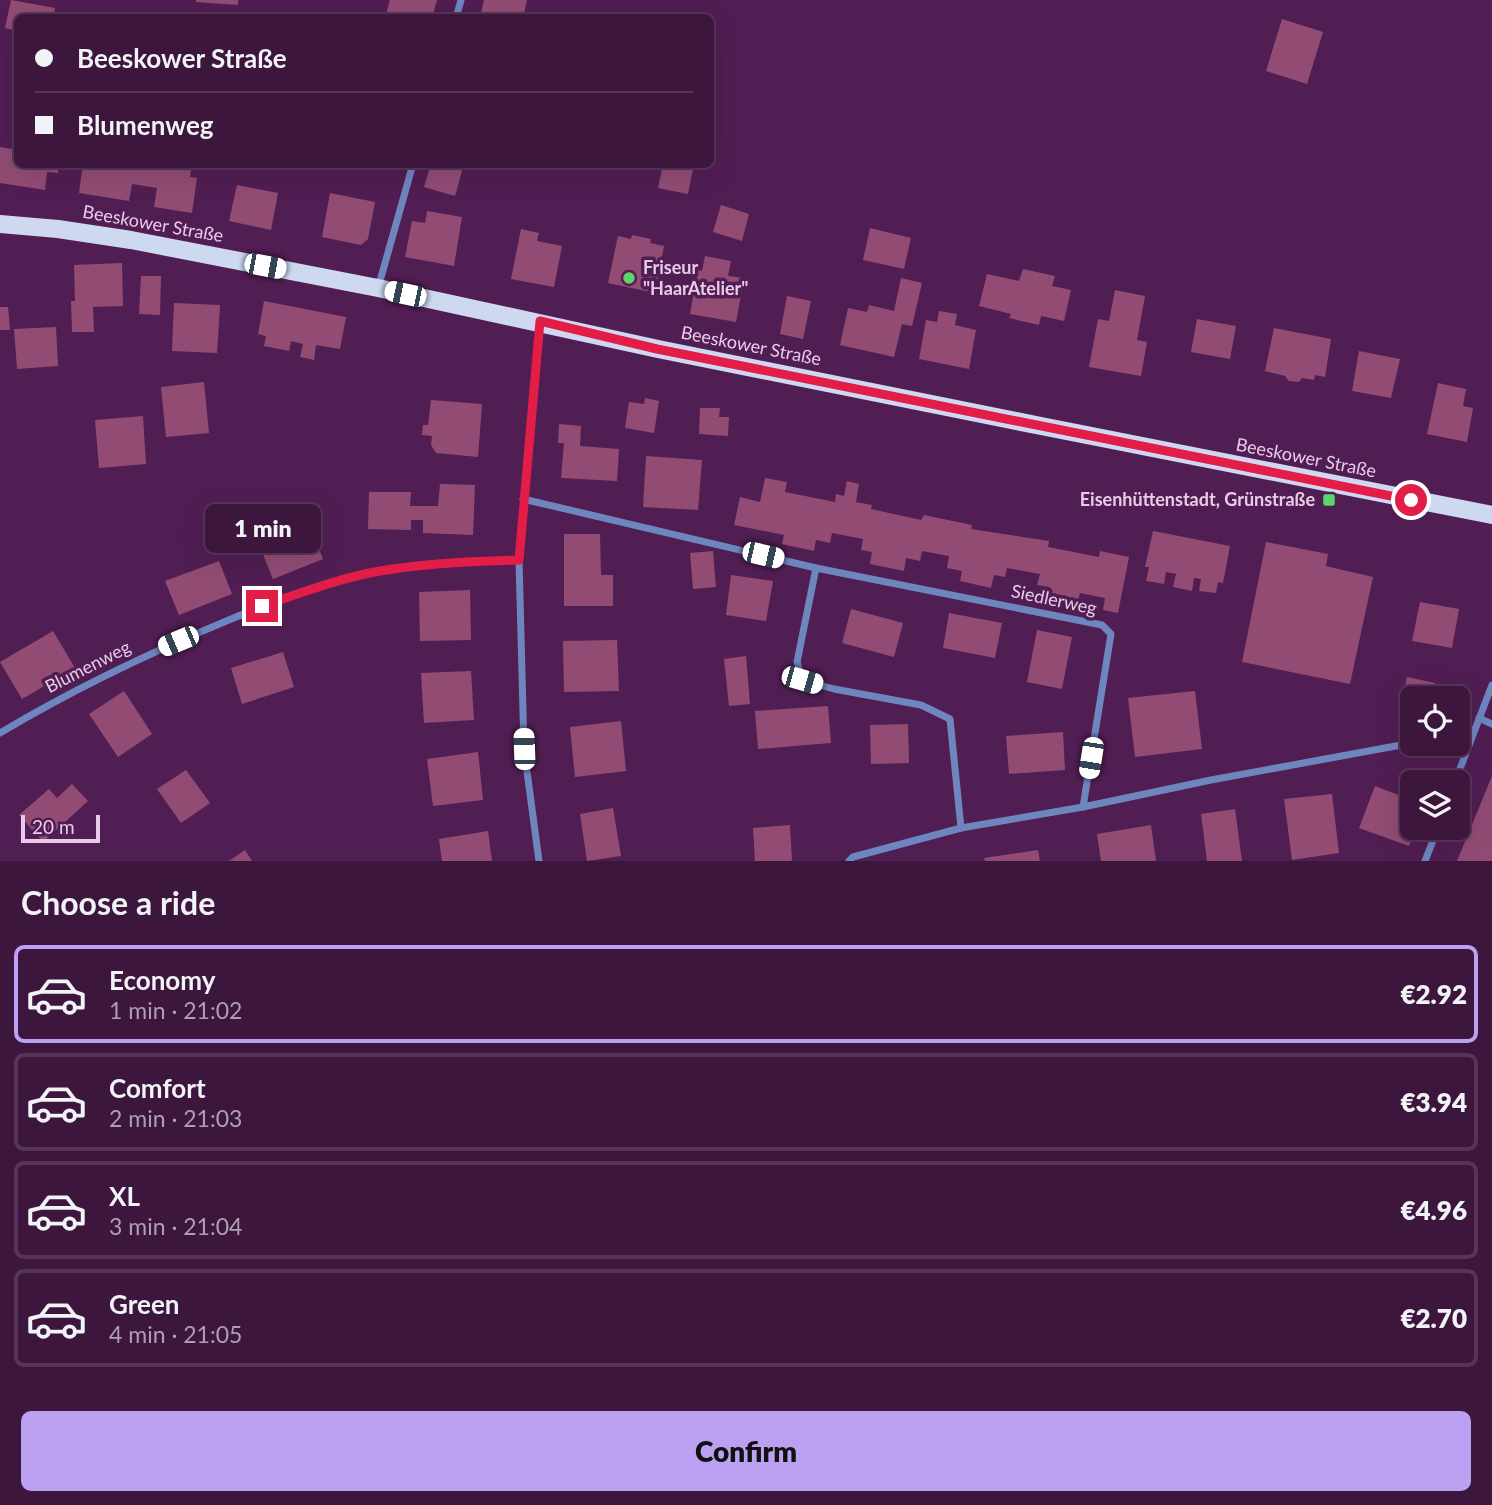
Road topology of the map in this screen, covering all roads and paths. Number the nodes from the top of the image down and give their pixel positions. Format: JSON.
{"nodes":[{"id":1,"x":412,"y":168,"type":"edge"},
{"id":2,"x":0,"y":224,"type":"edge"},
{"id":3,"x":378,"y":288,"type":"junction"},
{"id":4,"x":540,"y":321,"type":"junction"},
{"id":5,"x":523,"y":499,"type":"junction"},
{"id":6,"x":1492,"y":515,"type":"edge"},
{"id":7,"x":519,"y":560,"type":"junction"},
{"id":8,"x":816,"y":568,"type":"junction"},
{"id":9,"x":1492,"y":685,"type":"edge"},
{"id":10,"x":1479,"y":718,"type":"junction"},
{"id":11,"x":1492,"y":724,"type":"edge"},
{"id":12,"x":0,"y":733,"type":"edge"},
{"id":13,"x":1470,"y":741,"type":"edge"},
{"id":14,"x":1400,"y":745,"type":"edge"},
{"id":15,"x":1083,"y":807,"type":"junction"},
{"id":16,"x":961,"y":828,"type":"junction"},
{"id":17,"x":1433,"y":840,"type":"edge"},
{"id":18,"x":539,"y":861,"type":"edge"},
{"id":19,"x":849,"y":861,"type":"edge"},
{"id":20,"x":1425,"y":861,"type":"edge"}],
"edges":[{"from":1,"to":3,"type":"street"},
{"from":2,"to":3,"type":"main road","name":"Beeskower Straße"},
{"from":3,"to":4,"type":"main road","name":"Beeskower Straße"},
{"from":4,"to":5,"type":"street"},
{"from":4,"to":6,"type":"main road","name":"Beeskower Straße"},
{"from":5,"to":7,"type":"street"},
{"from":5,"to":8,"type":"street","name":"Siedlerweg"},
{"from":7,"to":12,"type":"street","name":"Blumenweg"},
{"from":7,"to":18,"type":"street"},
{"from":8,"to":15,"type":"street","name":"Siedlerweg"},
{"from":8,"to":16,"type":"street"},
{"from":9,"to":10,"type":"street"},
{"from":10,"to":11,"type":"street"},
{"from":10,"to":13,"type":"street"},
{"from":14,"to":15,"type":"street"},
{"from":15,"to":16,"type":"street"},
{"from":16,"to":19,"type":"street"},
{"from":17,"to":20,"type":"street"}]}
